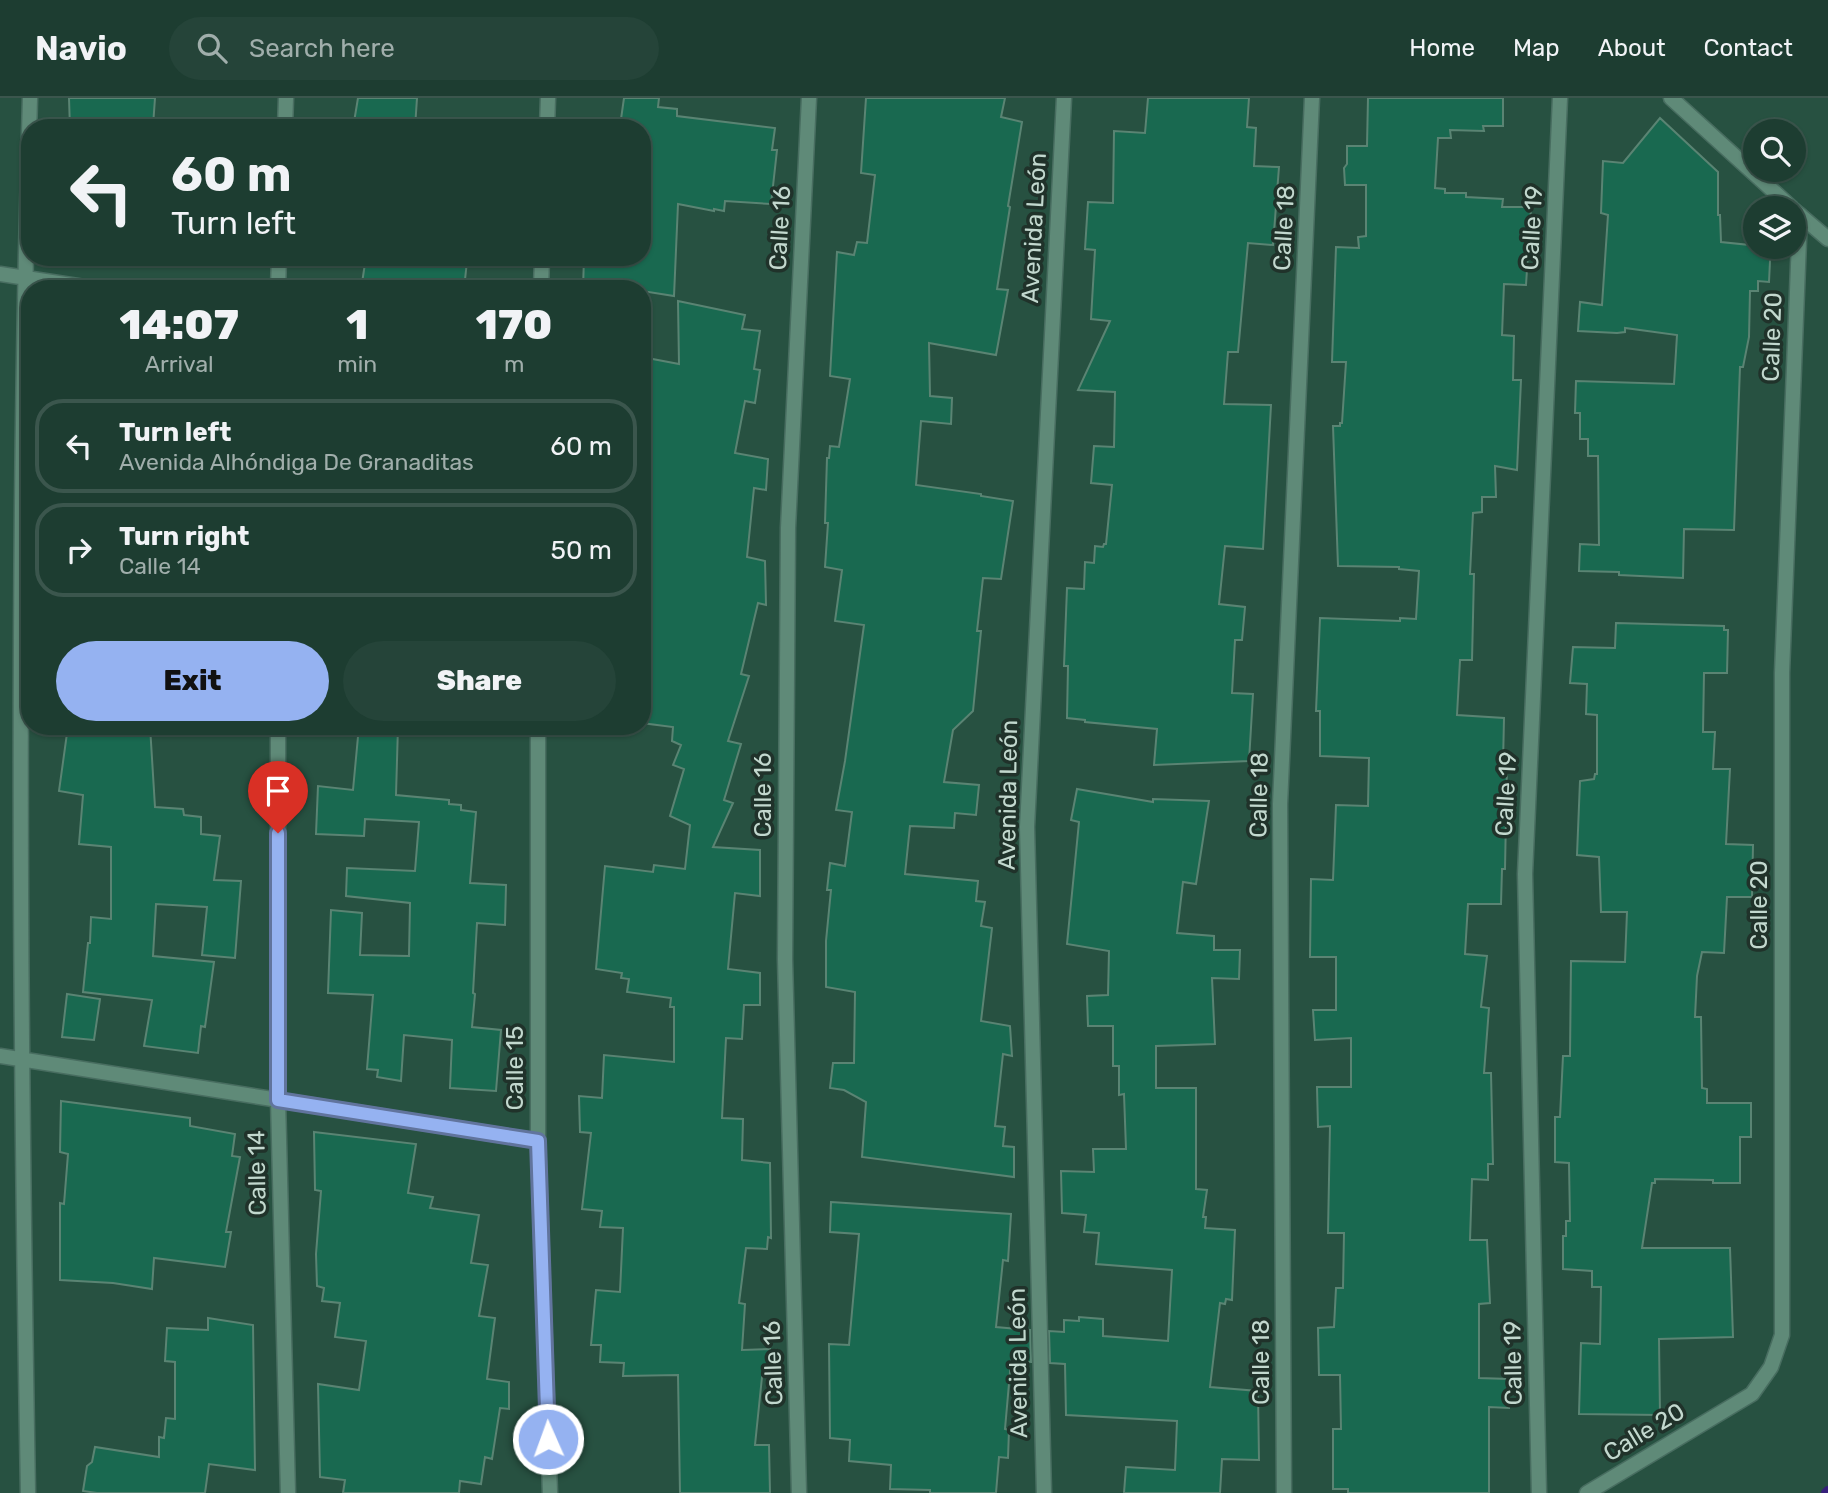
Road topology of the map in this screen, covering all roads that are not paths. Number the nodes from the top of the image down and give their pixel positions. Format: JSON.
{"nodes":[{"id":1,"x":30,"y":98,"type":"edge"},
{"id":2,"x":286,"y":98,"type":"edge"},
{"id":3,"x":548,"y":98,"type":"edge"},
{"id":4,"x":809,"y":98,"type":"edge"},
{"id":5,"x":1064,"y":98,"type":"edge"},
{"id":6,"x":1312,"y":98,"type":"edge"},
{"id":7,"x":1560,"y":98,"type":"edge"},
{"id":8,"x":1671,"y":98,"type":"edge"},
{"id":9,"x":29,"y":119,"type":"edge"},
{"id":10,"x":285,"y":119,"type":"edge"},
{"id":11,"x":547,"y":119,"type":"edge"},
{"id":12,"x":1779,"y":196,"type":"edge"},
{"id":13,"x":1806,"y":220,"type":"edge"},
{"id":14,"x":1828,"y":239,"type":"edge"},
{"id":15,"x":1794,"y":259,"type":"edge"},
{"id":16,"x":24,"y":266,"type":"edge"},
{"id":17,"x":0,"y":274,"type":"edge"},
{"id":18,"x":24,"y":278,"type":"junction"},
{"id":19,"x":37,"y":280,"type":"edge"},
{"id":20,"x":22,"y":735,"type":"edge"},
{"id":21,"x":278,"y":735,"type":"edge"},
{"id":22,"x":538,"y":735,"type":"edge"},
{"id":23,"x":0,"y":1056,"type":"edge"},
{"id":24,"x":20,"y":1059,"type":"junction"},
{"id":25,"x":278,"y":1100,"type":"junction"},
{"id":26,"x":538,"y":1141,"type":"junction"},
{"id":27,"x":28,"y":1493,"type":"edge"},
{"id":28,"x":288,"y":1493,"type":"edge"},
{"id":29,"x":550,"y":1493,"type":"edge"},
{"id":30,"x":799,"y":1493,"type":"edge"},
{"id":31,"x":1044,"y":1493,"type":"edge"},
{"id":32,"x":1284,"y":1493,"type":"edge"},
{"id":33,"x":1539,"y":1493,"type":"edge"},
{"id":34,"x":1587,"y":1493,"type":"edge"}],
"edges":[{"from":1,"to":9,"type":"street"},
{"from":2,"to":10,"type":"street"},
{"from":3,"to":11,"type":"street"},
{"from":4,"to":30,"type":"street","name":"Calle 16"},
{"from":5,"to":31,"type":"street","name":"Avenida León"},
{"from":6,"to":32,"type":"street","name":"Calle 18"},
{"from":7,"to":33,"type":"street","name":"Calle 19"},
{"from":8,"to":12,"type":"street"},
{"from":13,"to":14,"type":"street"},
{"from":15,"to":34,"type":"street","name":"Calle 20"},
{"from":16,"to":18,"type":"street"},
{"from":17,"to":18,"type":"street"},
{"from":18,"to":19,"type":"street"},
{"from":20,"to":24,"type":"street"},
{"from":21,"to":25,"type":"street","name":"Calle 14"},
{"from":22,"to":26,"type":"street","name":"Calle 15"},
{"from":23,"to":24,"type":"street"},
{"from":24,"to":25,"type":"street"},
{"from":24,"to":27,"type":"street"},
{"from":25,"to":26,"type":"street"},
{"from":25,"to":28,"type":"street","name":"Calle 14"},
{"from":26,"to":29,"type":"street","name":"Calle 15"}]}
